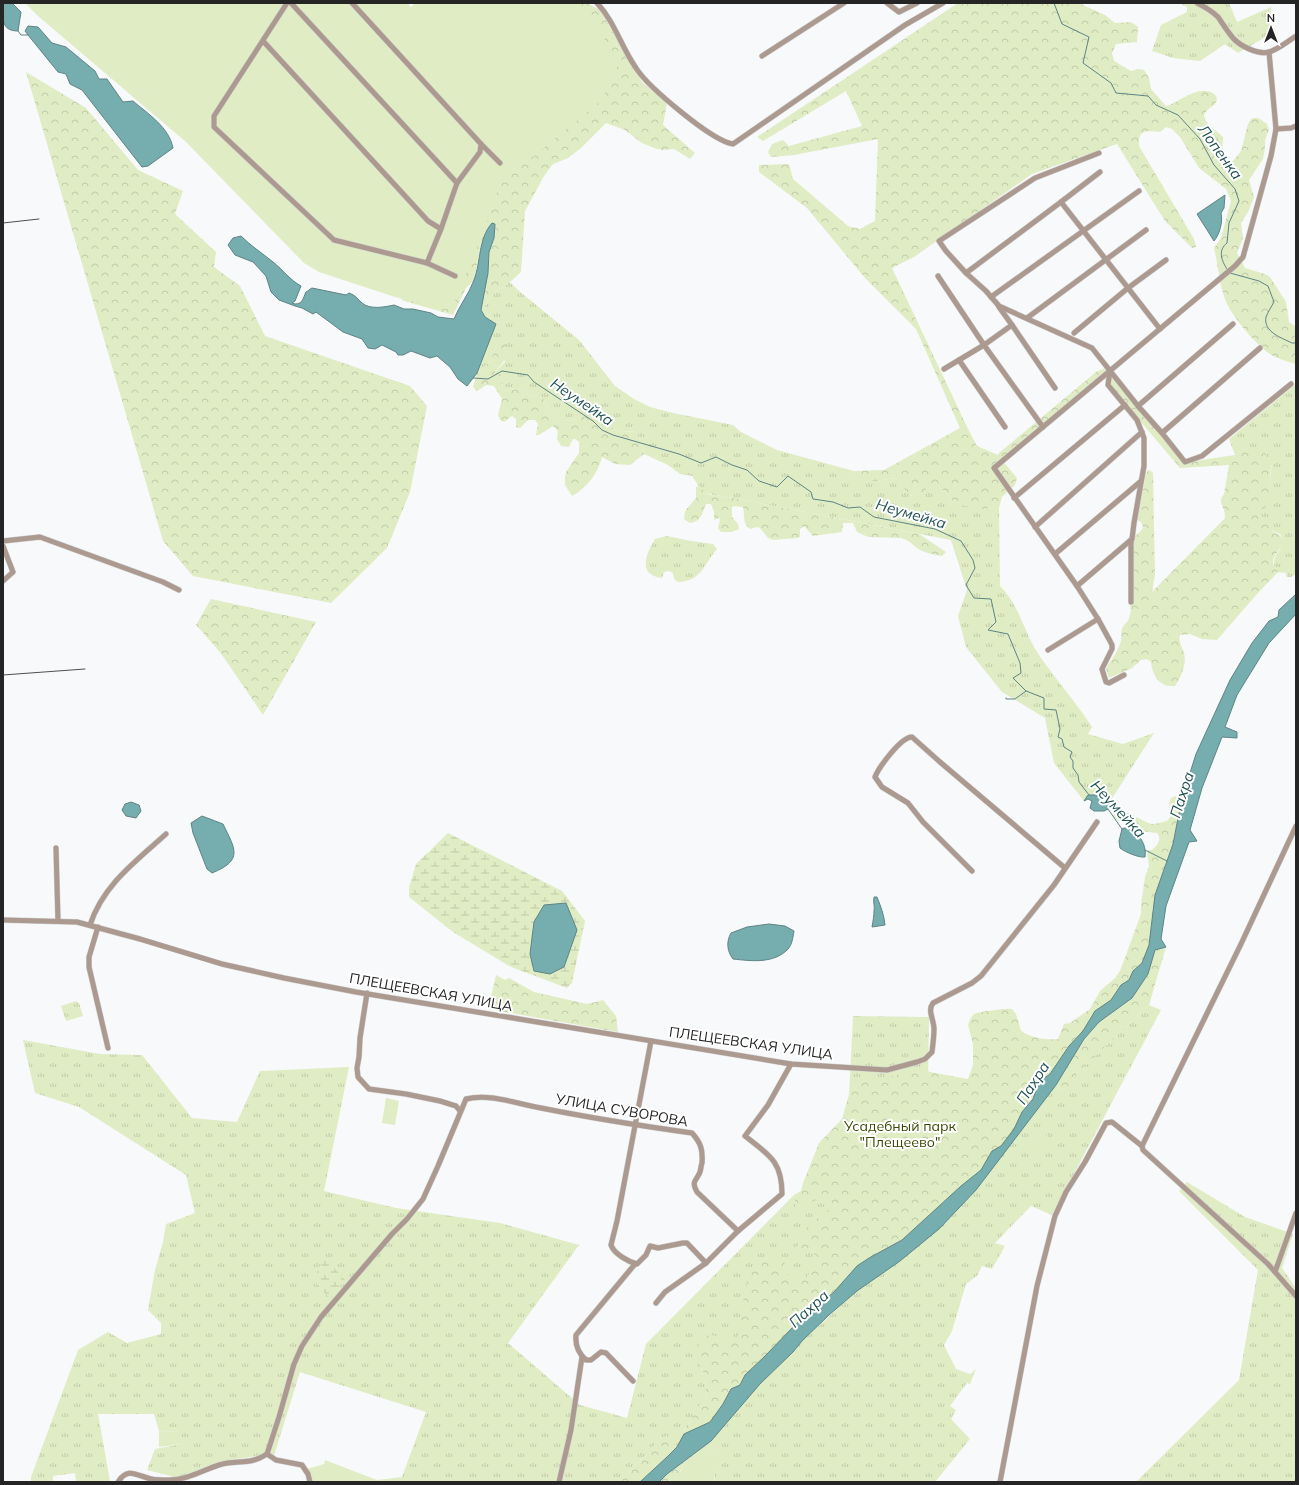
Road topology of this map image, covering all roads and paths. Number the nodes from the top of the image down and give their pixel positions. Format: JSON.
{"nodes":[{"id":1,"x":287,"y":3,"type":"edge"},
{"id":2,"x":291,"y":3,"type":"edge"},
{"id":3,"x":352,"y":3,"type":"edge"},
{"id":4,"x":597,"y":3,"type":"edge"},
{"id":5,"x":844,"y":3,"type":"edge"},
{"id":6,"x":887,"y":3,"type":"edge"},
{"id":7,"x":917,"y":3,"type":"edge"},
{"id":8,"x":943,"y":3,"type":"edge"},
{"id":9,"x":1198,"y":3,"type":"edge"},
{"id":10,"x":1296,"y":36,"type":"edge"},
{"id":11,"x":263,"y":41,"type":"junction"},
{"id":12,"x":1269,"y":52,"type":"junction"},
{"id":13,"x":762,"y":56,"type":"dead end"},
{"id":14,"x":1296,"y":126,"type":"edge"},
{"id":15,"x":1276,"y":129,"type":"junction"},
{"id":16,"x":481,"y":144,"type":"junction"},
{"id":17,"x":1100,"y":153,"type":"dead end"},
{"id":18,"x":500,"y":163,"type":"dead end"},
{"id":19,"x":1100,"y":172,"type":"dead end"},
{"id":20,"x":457,"y":183,"type":"junction"},
{"id":21,"x":1139,"y":191,"type":"dead end"},
{"id":22,"x":1061,"y":202,"type":"junction"},
{"id":23,"x":441,"y":229,"type":"junction"},
{"id":24,"x":1146,"y":230,"type":"dead end"},
{"id":25,"x":1083,"y":231,"type":"junction"},
{"id":26,"x":1105,"y":259,"type":"junction"},
{"id":27,"x":1166,"y":260,"type":"dead end"},
{"id":28,"x":426,"y":263,"type":"junction"},
{"id":29,"x":966,"y":273,"type":"junction"},
{"id":30,"x":454,"y":276,"type":"dead end"},
{"id":31,"x":938,"y":276,"type":"dead end"},
{"id":32,"x":1128,"y":288,"type":"junction"},
{"id":33,"x":991,"y":297,"type":"junction"},
{"id":34,"x":999,"y":306,"type":"junction"},
{"id":35,"x":1027,"y":318,"type":"junction"},
{"id":36,"x":1233,"y":324,"type":"dead end"},
{"id":37,"x":1012,"y":325,"type":"junction"},
{"id":38,"x":1160,"y":329,"type":"junction"},
{"id":39,"x":1074,"y":333,"type":"dead end"},
{"id":40,"x":984,"y":345,"type":"junction"},
{"id":41,"x":1260,"y":348,"type":"dead end"},
{"id":42,"x":959,"y":360,"type":"junction"},
{"id":43,"x":944,"y":369,"type":"dead end"},
{"id":44,"x":1110,"y":371,"type":"junction"},
{"id":45,"x":1292,"y":384,"type":"dead end"},
{"id":46,"x":1055,"y":388,"type":"dead end"},
{"id":47,"x":1125,"y":405,"type":"junction"},
{"id":48,"x":1138,"y":406,"type":"junction"},
{"id":49,"x":1005,"y":427,"type":"dead end"},
{"id":50,"x":1044,"y":427,"type":"junction"},
{"id":51,"x":1142,"y":432,"type":"junction"},
{"id":52,"x":1162,"y":433,"type":"junction"},
{"id":53,"x":1140,"y":482,"type":"junction"},
{"id":54,"x":1014,"y":498,"type":"junction"},
{"id":55,"x":1035,"y":527,"type":"junction"},
{"id":56,"x":3,"y":541,"type":"edge"},
{"id":57,"x":1131,"y":541,"type":"junction"},
{"id":58,"x":3,"y":546,"type":"edge"},
{"id":59,"x":1055,"y":554,"type":"junction"},
{"id":60,"x":3,"y":581,"type":"edge"},
{"id":61,"x":1077,"y":586,"type":"junction"},
{"id":62,"x":179,"y":590,"type":"dead end"},
{"id":63,"x":1131,"y":602,"type":"dead end"},
{"id":64,"x":1098,"y":619,"type":"junction"},
{"id":65,"x":1048,"y":650,"type":"dead end"},
{"id":66,"x":1124,"y":675,"type":"dead end"},
{"id":67,"x":1098,"y":822,"type":"dead end"},
{"id":68,"x":1296,"y":826,"type":"edge"},
{"id":69,"x":166,"y":834,"type":"dead end"},
{"id":70,"x":56,"y":848,"type":"dead end"},
{"id":71,"x":1065,"y":868,"type":"junction"},
{"id":72,"x":972,"y":871,"type":"dead end"},
{"id":73,"x":3,"y":920,"type":"edge"},
{"id":74,"x":58,"y":921,"type":"junction"},
{"id":75,"x":90,"y":925,"type":"junction"},
{"id":76,"x":98,"y":927,"type":"junction"},
{"id":77,"x":367,"y":993,"type":"junction"},
{"id":78,"x":651,"y":1040,"type":"junction"},
{"id":79,"x":108,"y":1048,"type":"dead end"},
{"id":80,"x":791,"y":1064,"type":"junction"},
{"id":81,"x":460,"y":1111,"type":"junction"},
{"id":82,"x":635,"y":1125,"type":"junction"},
{"id":83,"x":1142,"y":1146,"type":"junction"},
{"id":84,"x":1296,"y":1213,"type":"edge"},
{"id":85,"x":738,"y":1231,"type":"junction"},
{"id":86,"x":706,"y":1263,"type":"junction"},
{"id":87,"x":635,"y":1264,"type":"junction"},
{"id":88,"x":1275,"y":1272,"type":"junction"},
{"id":89,"x":1296,"y":1296,"type":"edge"},
{"id":90,"x":656,"y":1303,"type":"dead end"},
{"id":91,"x":582,"y":1357,"type":"junction"},
{"id":92,"x":633,"y":1381,"type":"dead end"},
{"id":93,"x":267,"y":1454,"type":"junction"},
{"id":94,"x":118,"y":1482,"type":"edge"},
{"id":95,"x":310,"y":1482,"type":"edge"},
{"id":96,"x":559,"y":1482,"type":"edge"},
{"id":97,"x":1000,"y":1482,"type":"edge"}],
"edges":[{"from":1,"to":11,"type":"street"},
{"from":2,"to":20,"type":"street"},
{"from":3,"to":16,"type":"street"},
{"from":4,"to":8,"type":"street"},
{"from":5,"to":13,"type":"street"},
{"from":6,"to":7,"type":"street"},
{"from":9,"to":12,"type":"street"},
{"from":10,"to":12,"type":"street"},
{"from":11,"to":23,"type":"street"},
{"from":11,"to":28,"type":"street"},
{"from":12,"to":15,"type":"street"},
{"from":14,"to":15,"type":"street"},
{"from":15,"to":38,"type":"street"},
{"from":16,"to":18,"type":"street"},
{"from":16,"to":20,"type":"street"},
{"from":17,"to":29,"type":"street"},
{"from":19,"to":22,"type":"street"},
{"from":20,"to":23,"type":"street"},
{"from":21,"to":25,"type":"street"},
{"from":22,"to":25,"type":"street"},
{"from":22,"to":29,"type":"street"},
{"from":23,"to":28,"type":"street"},
{"from":24,"to":26,"type":"street"},
{"from":25,"to":26,"type":"street"},
{"from":25,"to":33,"type":"street"},
{"from":26,"to":32,"type":"street"},
{"from":26,"to":35,"type":"street"},
{"from":27,"to":32,"type":"street"},
{"from":28,"to":30,"type":"street"},
{"from":29,"to":33,"type":"street"},
{"from":31,"to":40,"type":"street"},
{"from":32,"to":38,"type":"street"},
{"from":32,"to":39,"type":"street"},
{"from":33,"to":34,"type":"street"},
{"from":34,"to":35,"type":"street"},
{"from":34,"to":37,"type":"street"},
{"from":35,"to":44,"type":"street"},
{"from":36,"to":48,"type":"street"},
{"from":37,"to":40,"type":"street"},
{"from":37,"to":46,"type":"street"},
{"from":38,"to":44,"type":"street"},
{"from":40,"to":42,"type":"street"},
{"from":40,"to":50,"type":"street"},
{"from":41,"to":52,"type":"street"},
{"from":42,"to":43,"type":"street"},
{"from":42,"to":49,"type":"street"},
{"from":44,"to":47,"type":"street"},
{"from":44,"to":48,"type":"street"},
{"from":44,"to":50,"type":"street"},
{"from":45,"to":52,"type":"street"},
{"from":47,"to":51,"type":"street"},
{"from":47,"to":54,"type":"street"},
{"from":48,"to":52,"type":"street"},
{"from":50,"to":54,"type":"street"},
{"from":51,"to":53,"type":"street"},
{"from":51,"to":55,"type":"street"},
{"from":53,"to":57,"type":"street"},
{"from":53,"to":59,"type":"street"},
{"from":54,"to":55,"type":"street"},
{"from":55,"to":59,"type":"street"},
{"from":56,"to":62,"type":"street"},
{"from":57,"to":61,"type":"street"},
{"from":57,"to":63,"type":"street"},
{"from":58,"to":60,"type":"street"},
{"from":59,"to":61,"type":"street"},
{"from":61,"to":64,"type":"street"},
{"from":64,"to":65,"type":"street"},
{"from":64,"to":66,"type":"street"},
{"from":67,"to":71,"type":"street"},
{"from":68,"to":83,"type":"street"},
{"from":69,"to":75,"type":"street"},
{"from":70,"to":74,"type":"street"},
{"from":71,"to":72,"type":"street"},
{"from":71,"to":80,"type":"street","name":"ПЛЕЩЕЕВСКАЯ УЛИЦА"},
{"from":73,"to":74,"type":"street","name":"ПЛЕЩЕЕВСКАЯ УЛИЦА"},
{"from":74,"to":75,"type":"street","name":"ПЛЕЩЕЕВСКАЯ УЛИЦА"},
{"from":75,"to":76,"type":"street","name":"ПЛЕЩЕЕВСКАЯ УЛИЦА"},
{"from":76,"to":77,"type":"street","name":"ПЛЕЩЕЕВСКАЯ УЛИЦА"},
{"from":76,"to":79,"type":"street"},
{"from":77,"to":78,"type":"street","name":"ПЛЕЩЕЕВСКАЯ УЛИЦА"},
{"from":77,"to":81,"type":"street"},
{"from":78,"to":80,"type":"street","name":"ПЛЕЩЕЕВСКАЯ УЛИЦА"},
{"from":78,"to":82,"type":"street"},
{"from":80,"to":85,"type":"street"},
{"from":81,"to":82,"type":"street","name":"УЛИЦА СУВОРОВА"},
{"from":81,"to":93,"type":"street","name":"УЛИЦА СУВОРОВА"},
{"from":82,"to":85,"type":"street","name":"УЛИЦА СУВОРОВА"},
{"from":82,"to":87,"type":"street"},
{"from":83,"to":88,"type":"street"},
{"from":83,"to":97,"type":"street"},
{"from":84,"to":88,"type":"street"},
{"from":85,"to":86,"type":"street"},
{"from":86,"to":87,"type":"street"},
{"from":86,"to":90,"type":"street"},
{"from":87,"to":91,"type":"street"},
{"from":88,"to":89,"type":"street"},
{"from":91,"to":92,"type":"street"},
{"from":91,"to":96,"type":"street"},
{"from":93,"to":94,"type":"street"},
{"from":93,"to":95,"type":"street"}]}
